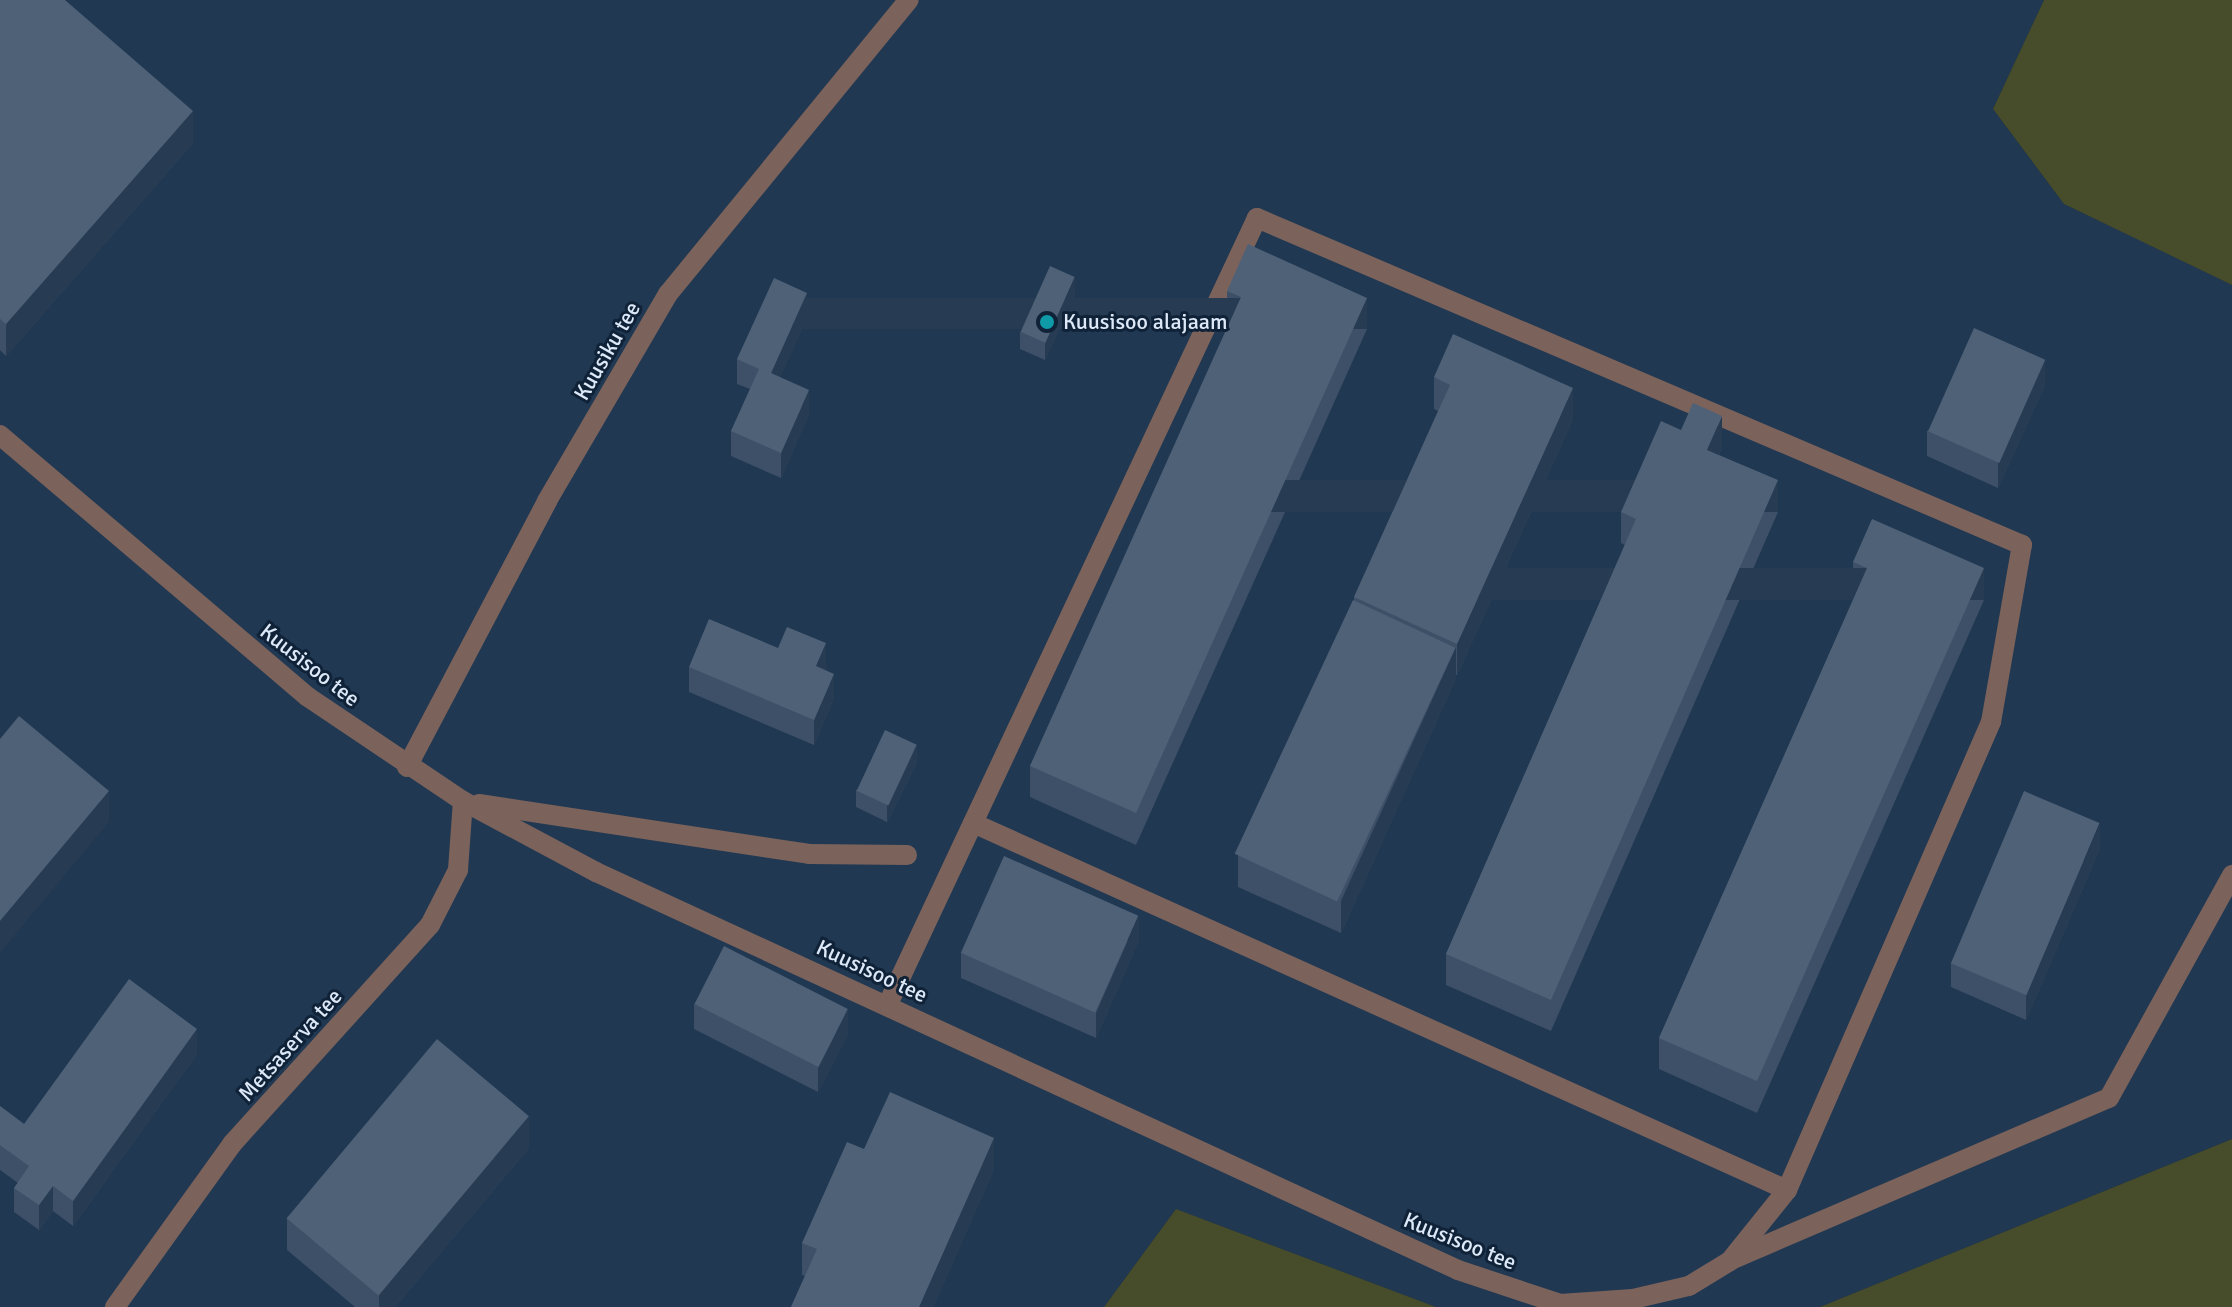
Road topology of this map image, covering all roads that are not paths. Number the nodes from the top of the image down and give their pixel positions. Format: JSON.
{"nodes":[{"id":1,"x":909,"y":0,"type":"edge"},
{"id":2,"x":0,"y":435,"type":"edge"},
{"id":3,"x":407,"y":767,"type":"junction"},
{"id":4,"x":463,"y":801,"type":"junction"},
{"id":5,"x":973,"y":823,"type":"junction"},
{"id":6,"x":907,"y":855,"type":"dead end"},
{"id":7,"x":2232,"y":875,"type":"edge"},
{"id":8,"x":888,"y":1004,"type":"junction"},
{"id":9,"x":1787,"y":1190,"type":"junction"},
{"id":10,"x":1730,"y":1261,"type":"junction"},
{"id":11,"x":115,"y":1307,"type":"edge"}],
"edges":[{"from":1,"to":3,"type":"street","name":"Kuusiku tee"},
{"from":2,"to":3,"type":"street","name":"Kuusisoo tee"},
{"from":3,"to":4,"type":"street","name":"Kuusisoo tee"},
{"from":4,"to":6,"type":"street"},
{"from":4,"to":8,"type":"street","name":"Kuusisoo tee"},
{"from":4,"to":11,"type":"street","name":"Metsaserva tee"},
{"from":5,"to":8,"type":"street"},
{"from":5,"to":9,"type":"street"},
{"from":5,"to":9,"type":"street","name":"Kuusisoo tee"},
{"from":7,"to":10,"type":"street"},
{"from":8,"to":10,"type":"street","name":"Kuusisoo tee"},
{"from":9,"to":10,"type":"street","name":"Kuusisoo tee"}]}
